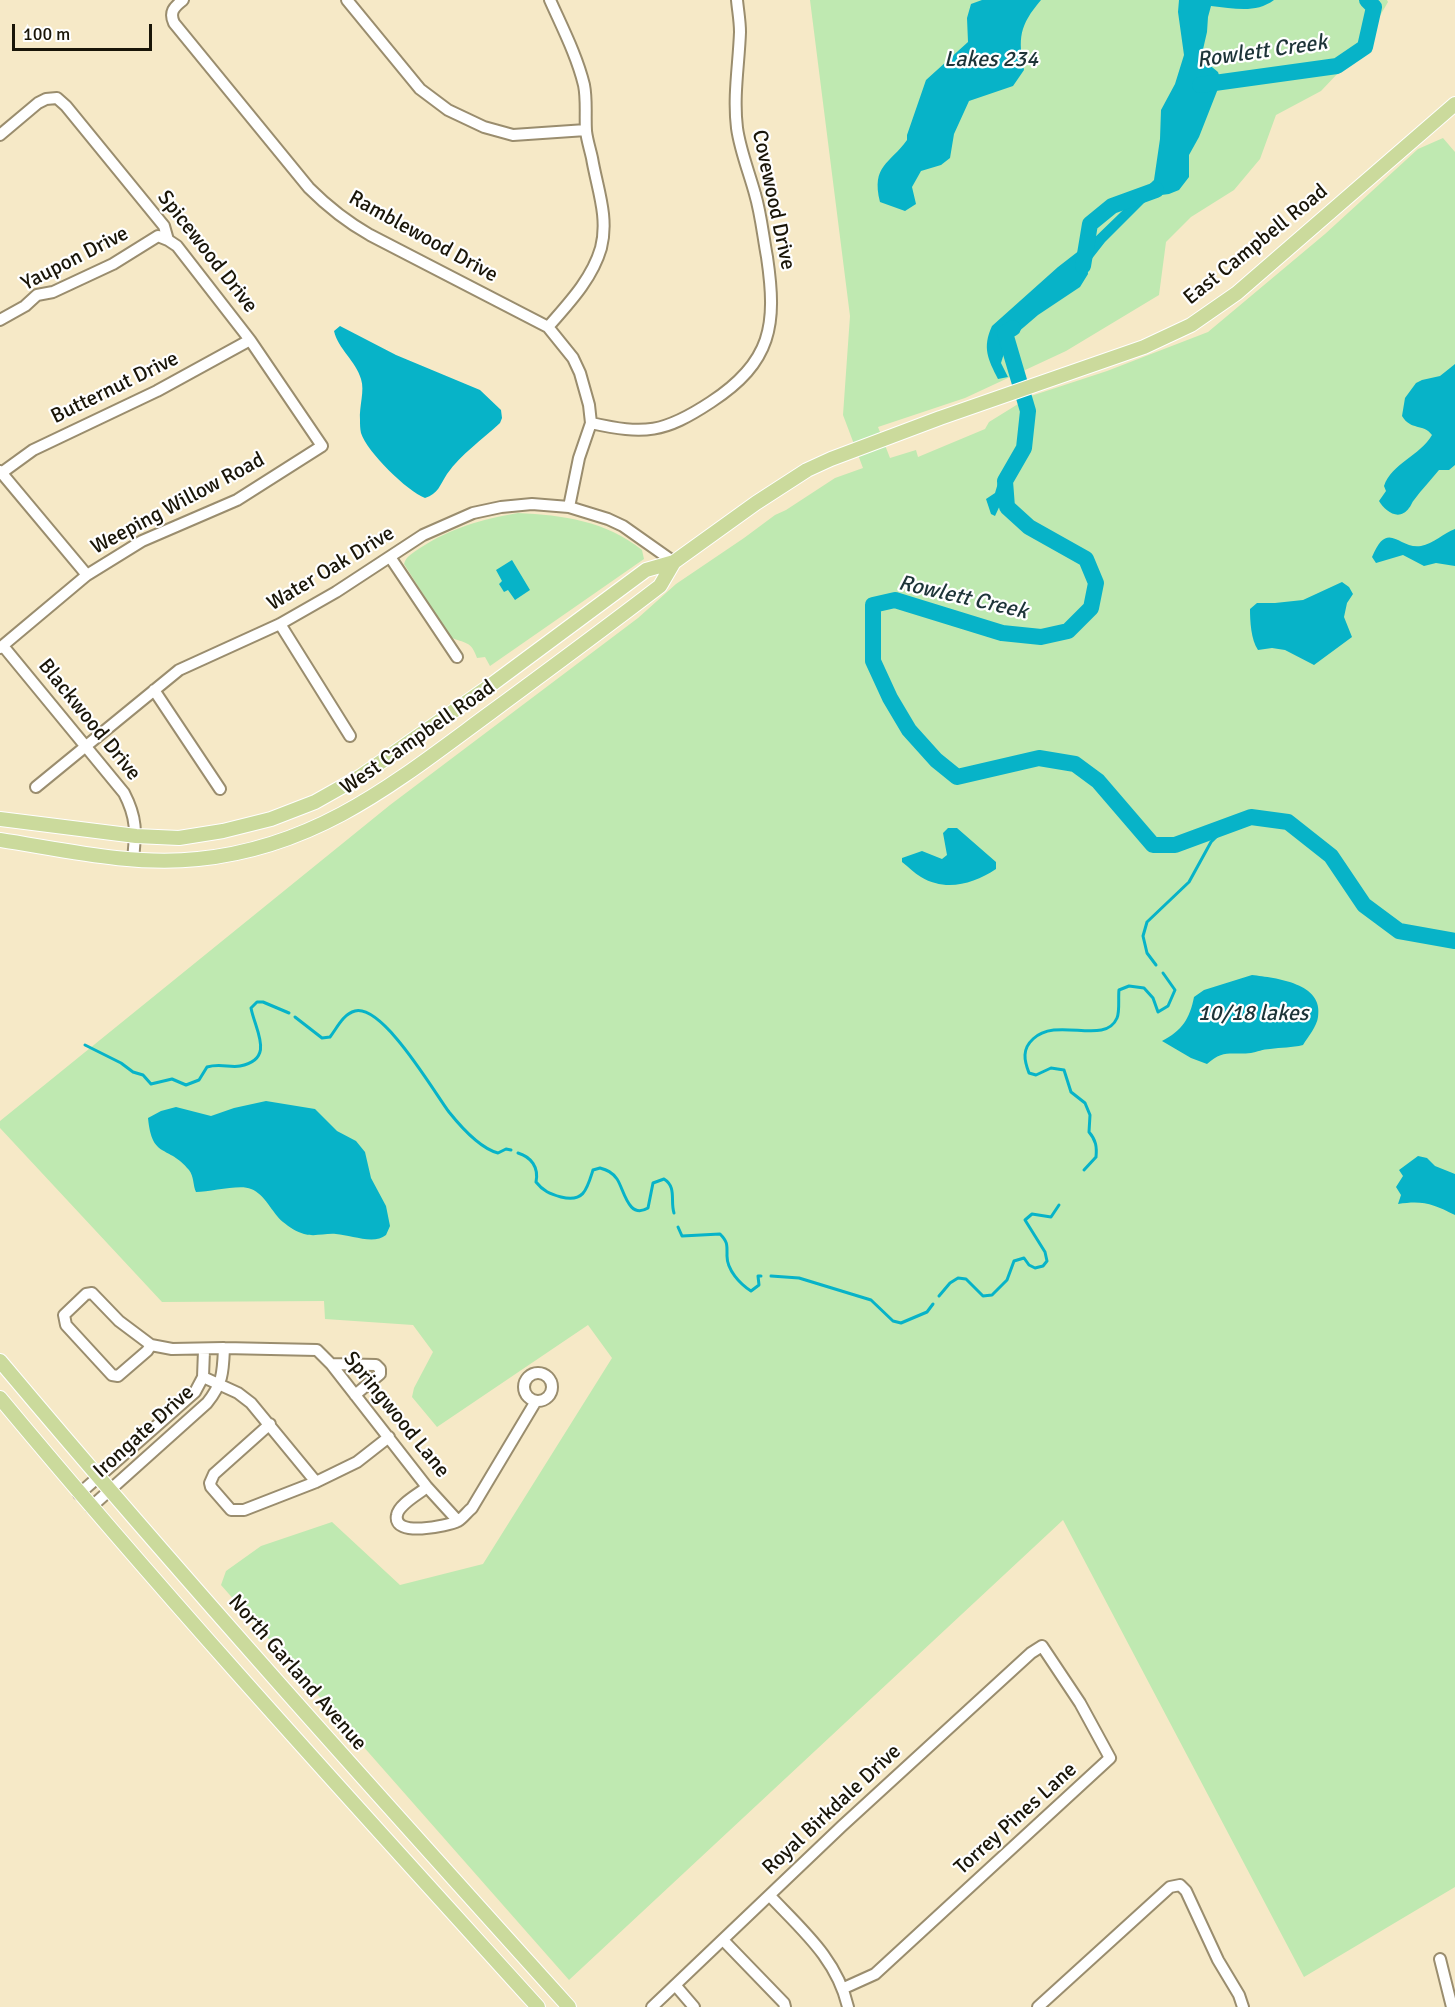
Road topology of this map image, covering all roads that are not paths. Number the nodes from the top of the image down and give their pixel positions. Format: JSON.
{"nodes":[{"id":1,"x":183,"y":0,"type":"edge"},
{"id":2,"x":347,"y":0,"type":"edge"},
{"id":3,"x":550,"y":0,"type":"edge"},
{"id":4,"x":737,"y":0,"type":"edge"},
{"id":5,"x":1455,"y":104,"type":"edge"},
{"id":6,"x":586,"y":130,"type":"junction"},
{"id":7,"x":0,"y":135,"type":"edge"},
{"id":8,"x":168,"y":240,"type":"junction"},
{"id":9,"x":0,"y":320,"type":"edge"},
{"id":10,"x":548,"y":327,"type":"junction"},
{"id":11,"x":250,"y":340,"type":"junction"},
{"id":12,"x":591,"y":423,"type":"junction"},
{"id":13,"x":924,"y":424,"type":"joint"},
{"id":14,"x":322,"y":446,"type":"joint"},
{"id":15,"x":0,"y":473,"type":"edge"},
{"id":16,"x":569,"y":507,"type":"junction"},
{"id":17,"x":390,"y":558,"type":"junction"},
{"id":18,"x":674,"y":562,"type":"junction"},
{"id":19,"x":87,"y":575,"type":"junction"},
{"id":20,"x":280,"y":624,"type":"junction"},
{"id":21,"x":1,"y":647,"type":"edge"},
{"id":22,"x":457,"y":657,"type":"dead end"},
{"id":23,"x":154,"y":690,"type":"junction"},
{"id":24,"x":350,"y":736,"type":"dead end"},
{"id":25,"x":87,"y":746,"type":"junction"},
{"id":26,"x":36,"y":787,"type":"dead end"},
{"id":27,"x":220,"y":789,"type":"dead end"},
{"id":28,"x":0,"y":819,"type":"edge"},
{"id":29,"x":136,"y":836,"type":"junction"},
{"id":30,"x":0,"y":840,"type":"edge"},
{"id":31,"x":133,"y":859,"type":"junction"},
{"id":32,"x":151,"y":1345,"type":"junction"},
{"id":33,"x":224,"y":1348,"type":"junction"},
{"id":34,"x":204,"y":1350,"type":"junction"},
{"id":35,"x":0,"y":1361,"type":"edge"},
{"id":36,"x":331,"y":1364,"type":"junction"},
{"id":37,"x":203,"y":1377,"type":"junction"},
{"id":38,"x":220,"y":1384,"type":"junction"},
{"id":39,"x":355,"y":1395,"type":"junction"},
{"id":40,"x":0,"y":1398,"type":"edge"},
{"id":41,"x":536,"y":1401,"type":"dead end"},
{"id":42,"x":270,"y":1424,"type":"junction"},
{"id":43,"x":388,"y":1437,"type":"junction"},
{"id":44,"x":98,"y":1477,"type":"junction"},
{"id":45,"x":316,"y":1482,"type":"junction"},
{"id":46,"x":427,"y":1487,"type":"junction"},
{"id":47,"x":109,"y":1491,"type":"junction"},
{"id":48,"x":80,"y":1494,"type":"junction"},
{"id":49,"x":91,"y":1507,"type":"junction"},
{"id":50,"x":458,"y":1521,"type":"junction"},
{"id":51,"x":1042,"y":1646,"type":"joint"},
{"id":52,"x":770,"y":1896,"type":"junction"},
{"id":53,"x":723,"y":1940,"type":"junction"},
{"id":54,"x":1440,"y":1959,"type":"dead end"},
{"id":55,"x":676,"y":1986,"type":"junction"},
{"id":56,"x":844,"y":1988,"type":"junction"},
{"id":57,"x":538,"y":2007,"type":"edge"},
{"id":58,"x":569,"y":2007,"type":"edge"},
{"id":59,"x":652,"y":2007,"type":"edge"},
{"id":60,"x":694,"y":2007,"type":"edge"},
{"id":61,"x":785,"y":2007,"type":"edge"},
{"id":62,"x":848,"y":2007,"type":"edge"},
{"id":63,"x":1038,"y":2007,"type":"edge"},
{"id":64,"x":1243,"y":2007,"type":"edge"},
{"id":65,"x":1452,"y":2007,"type":"edge"}],
"edges":[{"from":1,"to":10,"type":"street","name":"Ramblewood Drive"},
{"from":2,"to":6,"type":"street"},
{"from":3,"to":6,"type":"street"},
{"from":4,"to":12,"type":"street","name":"Covewood Drive"},
{"from":5,"to":13,"type":"main road","name":"East Campbell Road"},
{"from":6,"to":10,"type":"street"},
{"from":7,"to":8,"type":"street","name":"Spicewood Drive"},
{"from":8,"to":9,"type":"street","name":"Yaupon Drive"},
{"from":8,"to":11,"type":"street","name":"Spicewood Drive"},
{"from":10,"to":12,"type":"street","name":"Ramblewood Drive"},
{"from":11,"to":14,"type":"street","name":"Spicewood Drive"},
{"from":11,"to":15,"type":"street","name":"Butternut Drive"},
{"from":12,"to":16,"type":"street","name":"Ramblewood Drive"},
{"from":13,"to":18,"type":"main road","name":"West Campbell Road"},
{"from":14,"to":19,"type":"street","name":"Weeping Willow Road"},
{"from":15,"to":19,"type":"street"},
{"from":16,"to":17,"type":"street","name":"Water Oak Drive"},
{"from":16,"to":18,"type":"street","name":"Water Oak Drive"},
{"from":17,"to":20,"type":"street","name":"Water Oak Drive"},
{"from":17,"to":22,"type":"street"},
{"from":18,"to":29,"type":"main road","name":"West Campbell Road"},
{"from":18,"to":31,"type":"main road","name":"West Campbell Road"},
{"from":19,"to":21,"type":"street","name":"Weeping Willow Road"},
{"from":20,"to":23,"type":"street","name":"Water Oak Drive"},
{"from":20,"to":24,"type":"street"},
{"from":21,"to":25,"type":"street","name":"Blackwood Drive"},
{"from":23,"to":25,"type":"street","name":"Water Oak Drive"},
{"from":23,"to":27,"type":"street"},
{"from":25,"to":26,"type":"street","name":"Water Oak Drive"},
{"from":25,"to":29,"type":"street","name":"Blackwood Drive"},
{"from":28,"to":29,"type":"main road","name":"West Campbell Road"},
{"from":29,"to":31,"type":"street","name":"Blackwood Drive"},
{"from":30,"to":31,"type":"main road","name":"West Campbell Road"},
{"from":32,"to":32,"type":"street","name":"Springwood Lane"},
{"from":32,"to":34,"type":"street","name":"Springwood Lane"},
{"from":33,"to":34,"type":"street","name":"Springwood Lane"},
{"from":33,"to":36,"type":"street","name":"Springwood Lane"},
{"from":33,"to":38,"type":"street","name":"Irongate Drive"},
{"from":34,"to":37,"type":"street","name":"Irongate Drive"},
{"from":35,"to":44,"type":"main road","name":"North Garland Avenue"},
{"from":36,"to":39,"type":"street","name":"Springwood Lane"},
{"from":36,"to":39,"type":"street"},
{"from":37,"to":38,"type":"street"},
{"from":37,"to":44,"type":"street","name":"Irongate Drive"},
{"from":38,"to":42,"type":"street"},
{"from":38,"to":47,"type":"street","name":"Irongate Drive"},
{"from":39,"to":43,"type":"street","name":"Springwood Lane"},
{"from":40,"to":48,"type":"main road","name":"North Garland Avenue"},
{"from":41,"to":50,"type":"street"},
{"from":42,"to":45,"type":"street"},
{"from":42,"to":45,"type":"street"},
{"from":43,"to":45,"type":"street"},
{"from":43,"to":46,"type":"street","name":"Springwood Lane"},
{"from":44,"to":47,"type":"main road","name":"North Garland Avenue"},
{"from":44,"to":48,"type":"street","name":"Irongate Drive"},
{"from":46,"to":50,"type":"street","name":"Springwood Lane"},
{"from":46,"to":50,"type":"street"},
{"from":47,"to":49,"type":"street","name":"Irongate Drive"},
{"from":47,"to":58,"type":"main road","name":"North Garland Avenue"},
{"from":48,"to":49,"type":"main road","name":"North Garland Avenue"},
{"from":49,"to":57,"type":"main road","name":"North Garland Avenue"},
{"from":51,"to":52,"type":"street","name":"Royal Birkdale Drive"},
{"from":51,"to":56,"type":"street","name":"Torrey Pines Lane"},
{"from":52,"to":53,"type":"street","name":"Royal Birkdale Drive"},
{"from":52,"to":56,"type":"street"},
{"from":53,"to":55,"type":"street","name":"Royal Birkdale Drive"},
{"from":53,"to":61,"type":"street"},
{"from":54,"to":65,"type":"street"},
{"from":55,"to":59,"type":"street","name":"Royal Birkdale Drive"},
{"from":55,"to":60,"type":"street"},
{"from":56,"to":62,"type":"street"},
{"from":63,"to":64,"type":"street"}]}
